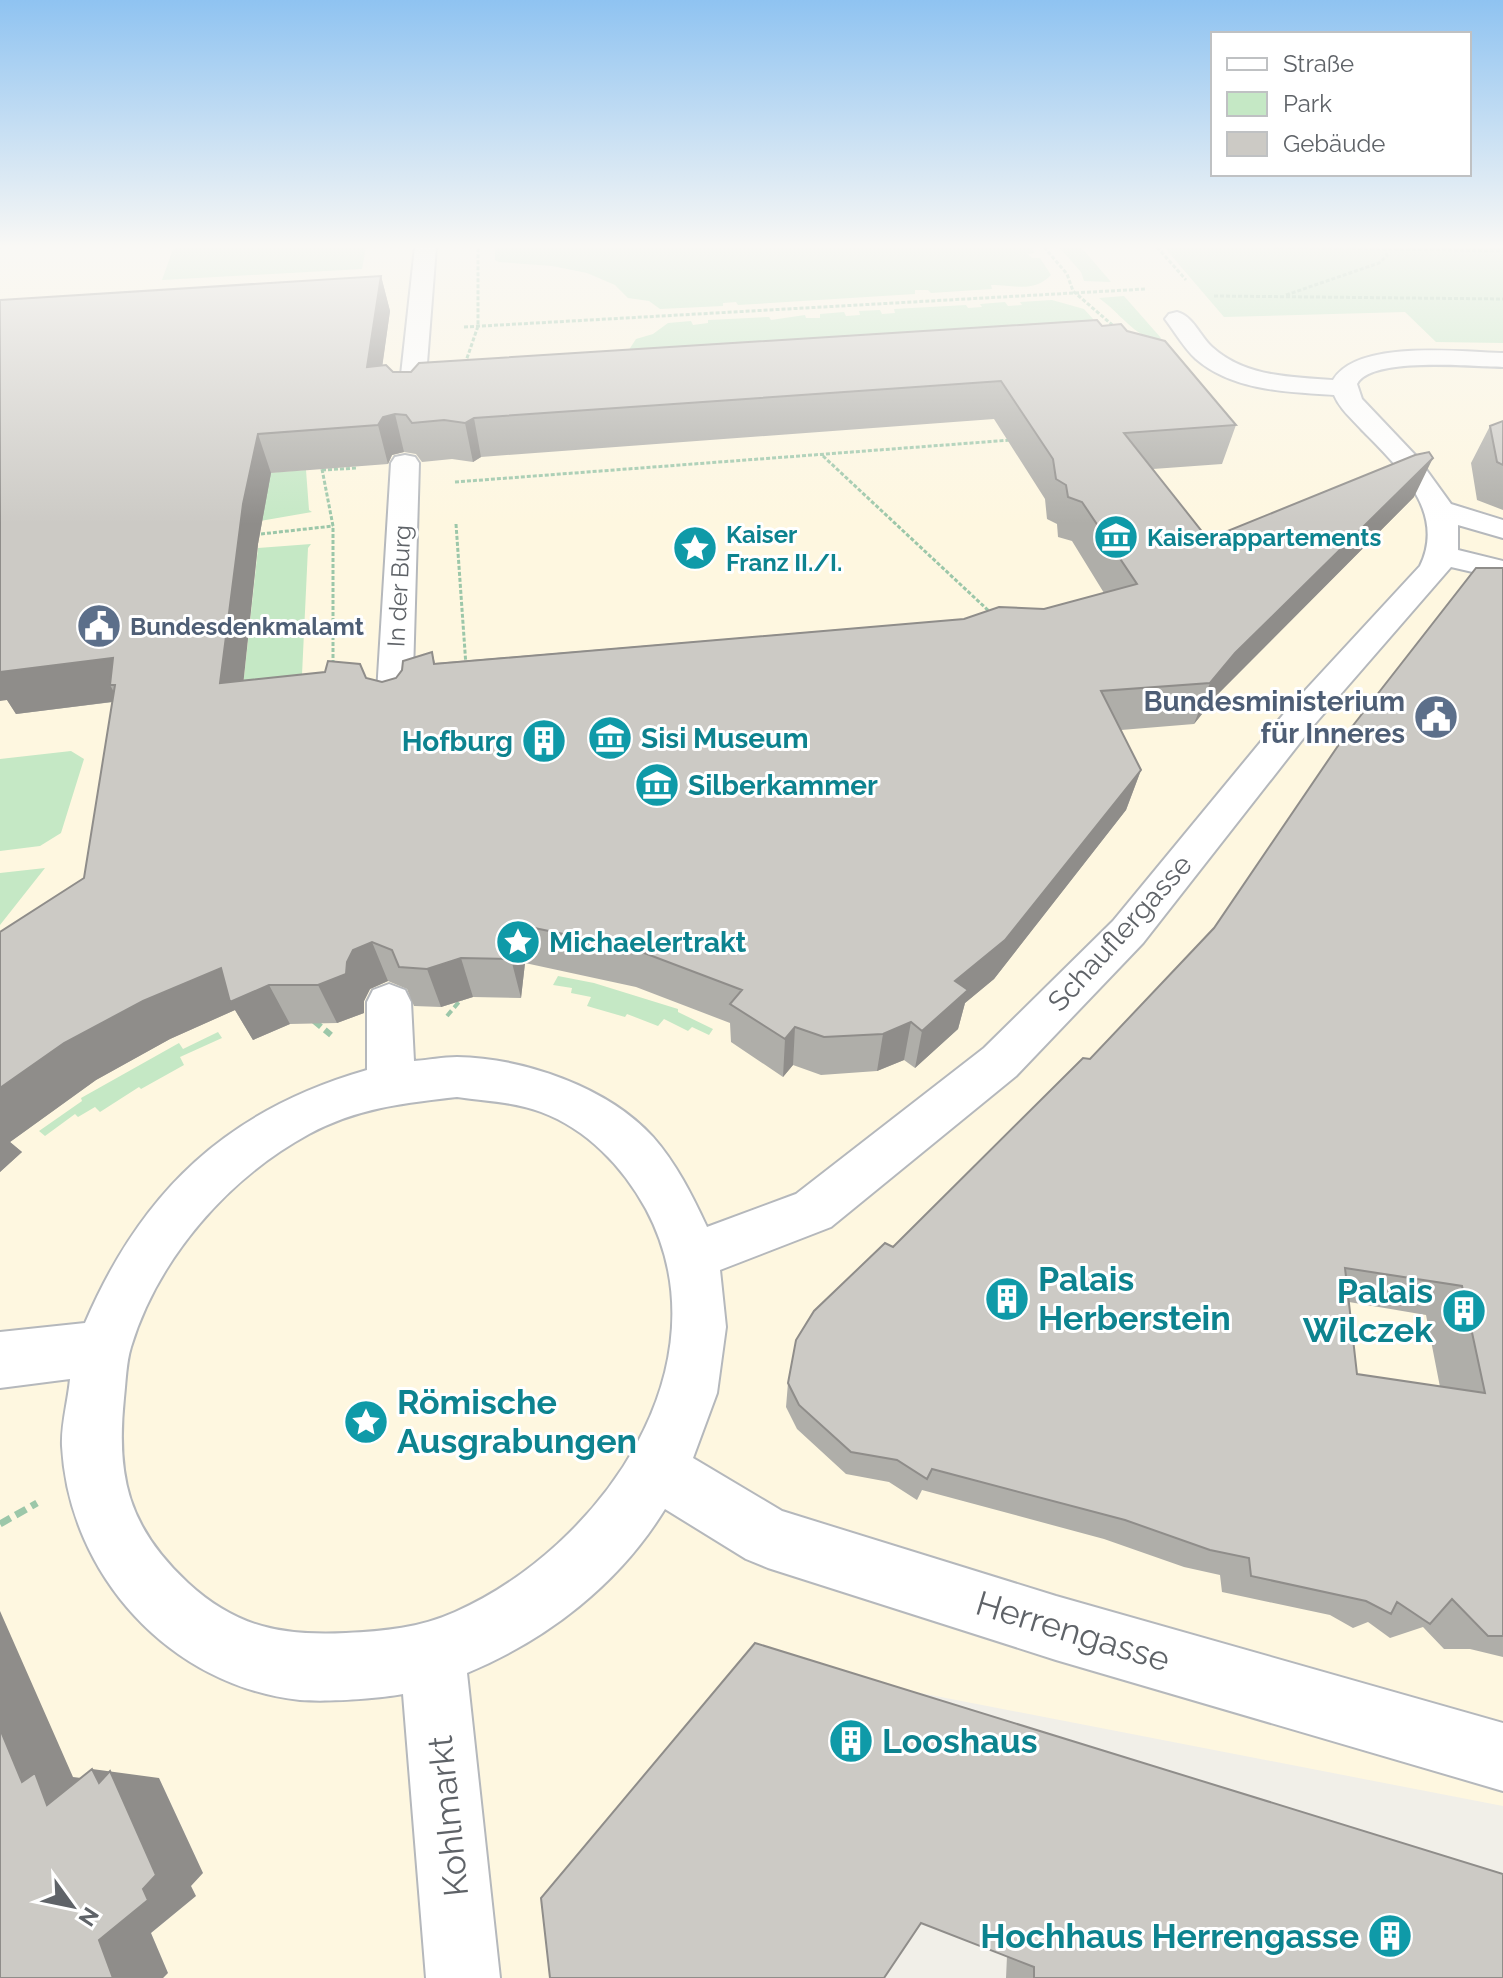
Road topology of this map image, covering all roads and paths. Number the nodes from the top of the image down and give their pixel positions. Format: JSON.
{"nodes":[{"id":1,"x":418,"y":339,"type":"edge"},
{"id":2,"x":473,"y":339,"type":"edge"},
{"id":3,"x":1193,"y":339,"type":"edge"},
{"id":4,"x":1503,"y":360,"type":"edge"},
{"id":5,"x":463,"y":370,"type":"edge"},
{"id":6,"x":1344,"y":388,"type":"junction"},
{"id":7,"x":411,"y":402,"type":"edge"},
{"id":8,"x":1016,"y":440,"type":"edge"},
{"id":9,"x":822,"y":454,"type":"junction"},
{"id":10,"x":405,"y":463,"type":"edge"},
{"id":11,"x":322,"y":469,"type":"edge"},
{"id":12,"x":452,"y":471,"type":"edge"},
{"id":13,"x":1439,"y":510,"type":"junction"},
{"id":14,"x":455,"y":513,"type":"dead end"},
{"id":15,"x":333,"y":526,"type":"junction"},
{"id":16,"x":1503,"y":529,"type":"edge"},
{"id":17,"x":261,"y":534,"type":"dead end"},
{"id":18,"x":1441,"y":555,"type":"junction"},
{"id":19,"x":1503,"y":570,"type":"edge"},
{"id":20,"x":999,"y":621,"type":"edge"},
{"id":21,"x":466,"y":671,"type":"edge"},
{"id":22,"x":333,"y":682,"type":"edge"},
{"id":23,"x":394,"y":709,"type":"edge"},
{"id":24,"x":389,"y":1002,"type":"edge"},
{"id":25,"x":391,"y":1084,"type":"junction"},
{"id":26,"x":693,"y":1256,"type":"junction"},
{"id":27,"x":102,"y":1348,"type":"junction"},
{"id":28,"x":0,"y":1360,"type":"edge"},
{"id":29,"x":658,"y":1471,"type":"junction"},
{"id":30,"x":432,"y":1653,"type":"junction"},
{"id":31,"x":1503,"y":1757,"type":"edge"},
{"id":32,"x":463,"y":1978,"type":"edge"}],
"edges":[{"from":1,"to":7,"type":"street"},
{"from":2,"to":5,"type":"path"},
{"from":3,"to":6,"type":"street"},
{"from":4,"to":6,"type":"street"},
{"from":6,"to":13,"type":"street"},
{"from":8,"to":9,"type":"path"},
{"from":9,"to":12,"type":"path"},
{"from":9,"to":20,"type":"path"},
{"from":10,"to":23,"type":"street","name":"In der Burg"},
{"from":11,"to":15,"type":"path"},
{"from":13,"to":16,"type":"street"},
{"from":13,"to":18,"type":"street"},
{"from":14,"to":21,"type":"path"},
{"from":15,"to":17,"type":"path"},
{"from":15,"to":22,"type":"path"},
{"from":18,"to":19,"type":"street"},
{"from":18,"to":26,"type":"street","name":"Schauflergasse"},
{"from":24,"to":25,"type":"street"},
{"from":25,"to":26,"type":"street"},
{"from":25,"to":27,"type":"street"},
{"from":26,"to":29,"type":"street"},
{"from":27,"to":28,"type":"street"},
{"from":27,"to":30,"type":"street"},
{"from":29,"to":30,"type":"street"},
{"from":29,"to":31,"type":"street","name":"Herrengasse"},
{"from":30,"to":32,"type":"street","name":"Kohlmarkt"}]}
